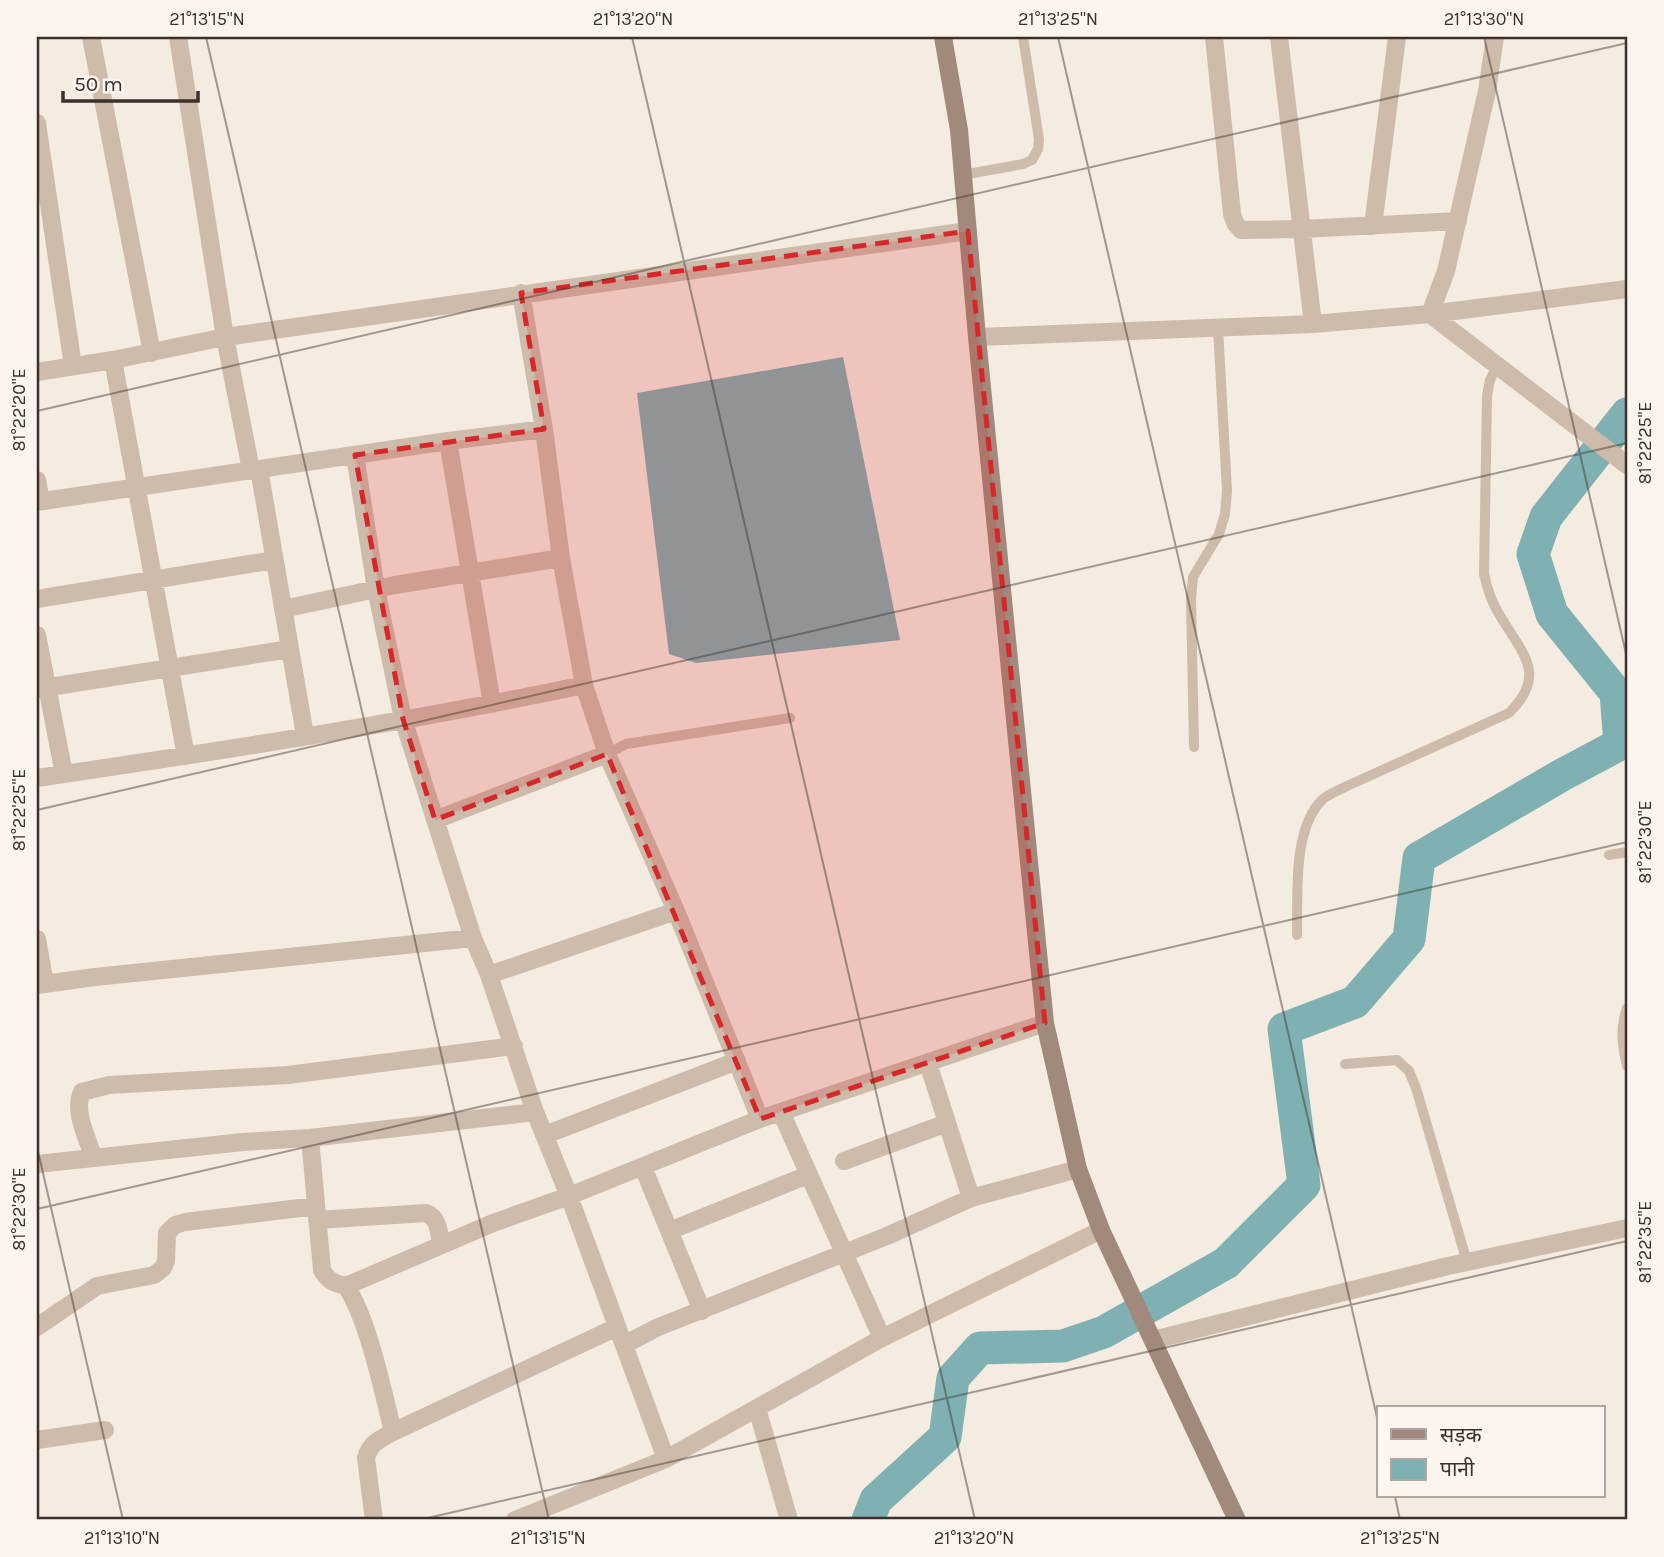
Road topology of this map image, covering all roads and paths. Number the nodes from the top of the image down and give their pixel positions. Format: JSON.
{"nodes":[{"id":1,"x":91,"y":37,"type":"edge"},
{"id":2,"x":178,"y":37,"type":"edge"},
{"id":3,"x":943,"y":37,"type":"edge"},
{"id":4,"x":1023,"y":37,"type":"edge"},
{"id":5,"x":1214,"y":37,"type":"edge"},
{"id":6,"x":1279,"y":37,"type":"edge"},
{"id":7,"x":1397,"y":37,"type":"edge"},
{"id":8,"x":1495,"y":37,"type":"edge"},
{"id":9,"x":37,"y":123,"type":"edge"},
{"id":10,"x":963,"y":176,"type":"junction"},
{"id":11,"x":1458,"y":221,"type":"junction"},
{"id":12,"x":1373,"y":226,"type":"junction"},
{"id":13,"x":1302,"y":229,"type":"junction"},
{"id":14,"x":968,"y":231,"type":"junction"},
{"id":15,"x":1627,"y":289,"type":"edge"},
{"id":16,"x":521,"y":293,"type":"junction"},
{"id":17,"x":1430,"y":314,"type":"junction"},
{"id":18,"x":1312,"y":324,"type":"junction"},
{"id":19,"x":1218,"y":328,"type":"junction"},
{"id":20,"x":225,"y":337,"type":"junction"},
{"id":21,"x":977,"y":337,"type":"junction"},
{"id":22,"x":152,"y":353,"type":"junction"},
{"id":23,"x":113,"y":360,"type":"junction"},
{"id":24,"x":74,"y":366,"type":"junction"},
{"id":25,"x":1497,"y":366,"type":"junction"},
{"id":26,"x":37,"y":372,"type":"edge"},
{"id":27,"x":544,"y":429,"type":"junction"},
{"id":28,"x":448,"y":441,"type":"junction"},
{"id":29,"x":355,"y":455,"type":"junction"},
{"id":30,"x":1621,"y":460,"type":"edge"},
{"id":31,"x":255,"y":470,"type":"junction"},
{"id":32,"x":37,"y":480,"type":"edge"},
{"id":33,"x":137,"y":486,"type":"junction"},
{"id":34,"x":39,"y":502,"type":"edge"},
{"id":35,"x":561,"y":558,"type":"junction"},
{"id":36,"x":274,"y":559,"type":"junction"},
{"id":37,"x":469,"y":574,"type":"junction"},
{"id":38,"x":154,"y":580,"type":"junction"},
{"id":39,"x":376,"y":589,"type":"junction"},
{"id":40,"x":37,"y":599,"type":"edge"},
{"id":41,"x":283,"y":609,"type":"junction"},
{"id":42,"x":37,"y":635,"type":"edge"},
{"id":43,"x":290,"y":649,"type":"junction"},
{"id":44,"x":170,"y":668,"type":"junction"},
{"id":45,"x":584,"y":685,"type":"junction"},
{"id":46,"x":42,"y":688,"type":"edge"},
{"id":47,"x":492,"y":704,"type":"junction"},
{"id":48,"x":790,"y":718,"type":"dead end"},
{"id":49,"x":403,"y":719,"type":"junction"},
{"id":50,"x":305,"y":735,"type":"junction"},
{"id":51,"x":1194,"y":747,"type":"dead end"},
{"id":52,"x":607,"y":754,"type":"junction"},
{"id":53,"x":186,"y":756,"type":"junction"},
{"id":54,"x":64,"y":774,"type":"junction"},
{"id":55,"x":37,"y":778,"type":"edge"},
{"id":56,"x":435,"y":820,"type":"junction"},
{"id":57,"x":1627,"y":852,"type":"edge"},
{"id":58,"x":1609,"y":855,"type":"dead end"},
{"id":59,"x":676,"y":911,"type":"junction"},
{"id":60,"x":1297,"y":935,"type":"dead end"},
{"id":61,"x":473,"y":938,"type":"junction"},
{"id":62,"x":37,"y":939,"type":"edge"},
{"id":63,"x":489,"y":975,"type":"junction"},
{"id":64,"x":41,"y":985,"type":"edge"},
{"id":65,"x":1627,"y":1008,"type":"edge"},
{"id":66,"x":1045,"y":1023,"type":"junction"},
{"id":67,"x":514,"y":1046,"type":"junction"},
{"id":68,"x":737,"y":1061,"type":"junction"},
{"id":69,"x":928,"y":1063,"type":"junction"},
{"id":70,"x":1345,"y":1064,"type":"dead end"},
{"id":71,"x":1627,"y":1066,"type":"edge"},
{"id":72,"x":535,"y":1112,"type":"junction"},
{"id":73,"x":781,"y":1112,"type":"junction"},
{"id":74,"x":761,"y":1119,"type":"junction"},
{"id":75,"x":947,"y":1123,"type":"junction"},
{"id":76,"x":545,"y":1135,"type":"junction"},
{"id":77,"x":310,"y":1138,"type":"junction"},
{"id":78,"x":93,"y":1156,"type":"junction"},
{"id":79,"x":844,"y":1161,"type":"dead end"},
{"id":80,"x":37,"y":1164,"type":"edge"},
{"id":81,"x":643,"y":1167,"type":"junction"},
{"id":82,"x":1078,"y":1169,"type":"junction"},
{"id":83,"x":808,"y":1175,"type":"junction"},
{"id":84,"x":569,"y":1196,"type":"junction"},
{"id":85,"x":971,"y":1198,"type":"junction"},
{"id":86,"x":317,"y":1213,"type":"junction"},
{"id":87,"x":1627,"y":1228,"type":"edge"},
{"id":88,"x":1101,"y":1230,"type":"junction"},
{"id":89,"x":669,"y":1231,"type":"junction"},
{"id":90,"x":441,"y":1245,"type":"junction"},
{"id":91,"x":843,"y":1254,"type":"junction"},
{"id":92,"x":1467,"y":1262,"type":"junction"},
{"id":93,"x":346,"y":1286,"type":"junction"},
{"id":94,"x":702,"y":1311,"type":"junction"},
{"id":95,"x":617,"y":1326,"type":"junction"},
{"id":96,"x":37,"y":1327,"type":"edge"},
{"id":97,"x":882,"y":1338,"type":"junction"},
{"id":98,"x":1153,"y":1340,"type":"junction"},
{"id":99,"x":624,"y":1345,"type":"junction"},
{"id":100,"x":757,"y":1408,"type":"junction"},
{"id":101,"x":105,"y":1430,"type":"dead end"},
{"id":102,"x":393,"y":1432,"type":"junction"},
{"id":103,"x":37,"y":1440,"type":"edge"},
{"id":104,"x":666,"y":1459,"type":"junction"},
{"id":105,"x":374,"y":1520,"type":"edge"},
{"id":106,"x":515,"y":1520,"type":"edge"},
{"id":107,"x":789,"y":1520,"type":"edge"},
{"id":108,"x":1237,"y":1520,"type":"edge"}],
"edges":[{"from":1,"to":22,"type":"street"},
{"from":2,"to":20,"type":"street"},
{"from":3,"to":10,"type":"main road"},
{"from":4,"to":10,"type":"lane"},
{"from":5,"to":13,"type":"street"},
{"from":6,"to":13,"type":"street"},
{"from":7,"to":12,"type":"street"},
{"from":8,"to":11,"type":"street"},
{"from":9,"to":24,"type":"street"},
{"from":10,"to":14,"type":"main road"},
{"from":11,"to":12,"type":"street"},
{"from":11,"to":17,"type":"street"},
{"from":12,"to":13,"type":"street"},
{"from":13,"to":18,"type":"street"},
{"from":14,"to":16,"type":"street"},
{"from":14,"to":21,"type":"main road"},
{"from":15,"to":17,"type":"street"},
{"from":16,"to":20,"type":"street"},
{"from":16,"to":27,"type":"street"},
{"from":17,"to":18,"type":"street"},
{"from":17,"to":25,"type":"street"},
{"from":18,"to":19,"type":"street"},
{"from":19,"to":21,"type":"street"},
{"from":19,"to":51,"type":"lane"},
{"from":20,"to":22,"type":"street"},
{"from":20,"to":31,"type":"street"},
{"from":21,"to":66,"type":"main road"},
{"from":22,"to":23,"type":"street"},
{"from":23,"to":24,"type":"street"},
{"from":23,"to":33,"type":"street"},
{"from":24,"to":26,"type":"street"},
{"from":25,"to":30,"type":"street"},
{"from":25,"to":60,"type":"lane"},
{"from":27,"to":28,"type":"street"},
{"from":27,"to":35,"type":"street"},
{"from":28,"to":29,"type":"street"},
{"from":28,"to":37,"type":"street"},
{"from":29,"to":31,"type":"street"},
{"from":29,"to":39,"type":"street"},
{"from":31,"to":33,"type":"street"},
{"from":31,"to":36,"type":"street"},
{"from":32,"to":34,"type":"street"},
{"from":33,"to":34,"type":"street"},
{"from":33,"to":38,"type":"street"},
{"from":35,"to":37,"type":"street"},
{"from":35,"to":45,"type":"street"},
{"from":36,"to":38,"type":"street"},
{"from":36,"to":41,"type":"street"},
{"from":37,"to":39,"type":"street"},
{"from":37,"to":47,"type":"street"},
{"from":38,"to":40,"type":"street"},
{"from":38,"to":44,"type":"street"},
{"from":39,"to":41,"type":"street"},
{"from":39,"to":49,"type":"street"},
{"from":41,"to":43,"type":"street"},
{"from":42,"to":46,"type":"street"},
{"from":43,"to":44,"type":"street"},
{"from":43,"to":50,"type":"street"},
{"from":44,"to":46,"type":"street"},
{"from":44,"to":53,"type":"street"},
{"from":45,"to":47,"type":"street"},
{"from":45,"to":52,"type":"street"},
{"from":46,"to":54,"type":"street"},
{"from":47,"to":49,"type":"street"},
{"from":48,"to":52,"type":"lane"},
{"from":49,"to":50,"type":"street"},
{"from":49,"to":56,"type":"street"},
{"from":50,"to":53,"type":"street"},
{"from":52,"to":56,"type":"street"},
{"from":52,"to":59,"type":"street"},
{"from":53,"to":54,"type":"street"},
{"from":54,"to":55,"type":"street"},
{"from":56,"to":61,"type":"street"},
{"from":57,"to":58,"type":"lane"},
{"from":59,"to":63,"type":"street"},
{"from":59,"to":68,"type":"street"},
{"from":61,"to":63,"type":"street"},
{"from":61,"to":64,"type":"street"},
{"from":62,"to":64,"type":"street"},
{"from":63,"to":67,"type":"street"},
{"from":65,"to":71,"type":"lane"},
{"from":66,"to":69,"type":"street"},
{"from":66,"to":82,"type":"main road"},
{"from":67,"to":72,"type":"street"},
{"from":67,"to":78,"type":"street"},
{"from":68,"to":74,"type":"street"},
{"from":68,"to":76,"type":"street"},
{"from":69,"to":73,"type":"street"},
{"from":69,"to":75,"type":"street"},
{"from":70,"to":92,"type":"lane"},
{"from":72,"to":76,"type":"street"},
{"from":72,"to":77,"type":"street"},
{"from":73,"to":74,"type":"street"},
{"from":73,"to":83,"type":"street"},
{"from":74,"to":81,"type":"street"},
{"from":75,"to":79,"type":"street"},
{"from":75,"to":85,"type":"street"},
{"from":76,"to":84,"type":"street"},
{"from":77,"to":78,"type":"street"},
{"from":77,"to":86,"type":"street"},
{"from":78,"to":80,"type":"street"},
{"from":81,"to":84,"type":"street"},
{"from":81,"to":89,"type":"street"},
{"from":82,"to":85,"type":"street"},
{"from":82,"to":88,"type":"main road"},
{"from":83,"to":89,"type":"street"},
{"from":83,"to":91,"type":"street"},
{"from":84,"to":90,"type":"street"},
{"from":84,"to":95,"type":"street"},
{"from":85,"to":91,"type":"street"},
{"from":86,"to":90,"type":"street"},
{"from":86,"to":93,"type":"street"},
{"from":86,"to":96,"type":"street"},
{"from":87,"to":92,"type":"street"},
{"from":88,"to":97,"type":"street"},
{"from":88,"to":98,"type":"main road"},
{"from":89,"to":94,"type":"street"},
{"from":90,"to":93,"type":"street"},
{"from":91,"to":94,"type":"street"},
{"from":91,"to":97,"type":"street"},
{"from":92,"to":98,"type":"street"},
{"from":93,"to":102,"type":"street"},
{"from":94,"to":99,"type":"street"},
{"from":95,"to":99,"type":"street"},
{"from":95,"to":102,"type":"street"},
{"from":97,"to":100,"type":"street"},
{"from":98,"to":108,"type":"main road"},
{"from":99,"to":104,"type":"street"},
{"from":100,"to":104,"type":"street"},
{"from":100,"to":107,"type":"street"},
{"from":101,"to":103,"type":"street"},
{"from":102,"to":105,"type":"street"},
{"from":104,"to":106,"type":"street"}]}
